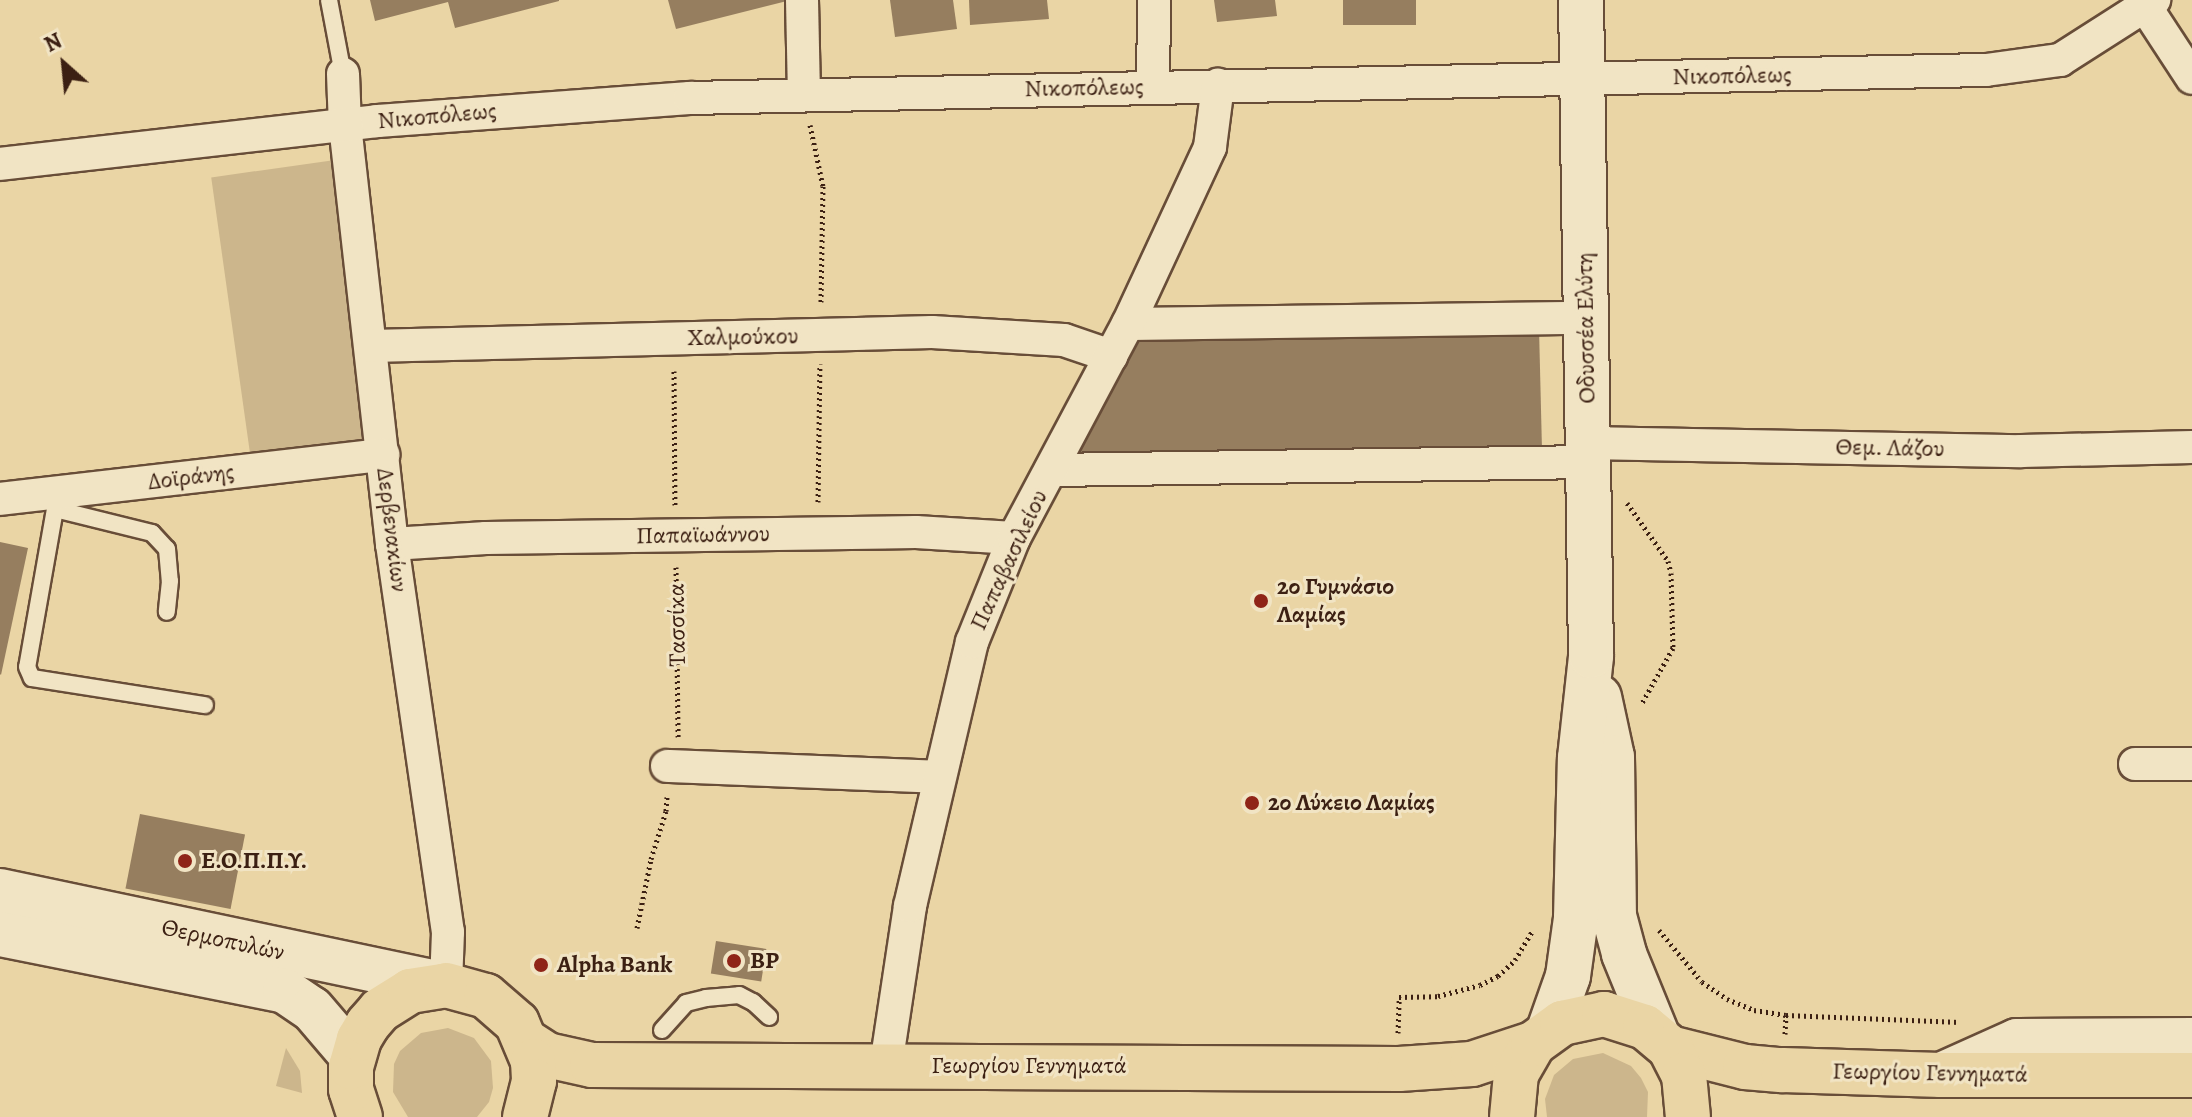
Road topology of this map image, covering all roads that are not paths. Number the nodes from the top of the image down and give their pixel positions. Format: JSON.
{"nodes":[{"id":1,"x":329,"y":0,"type":"edge"},
{"id":2,"x":802,"y":0,"type":"edge"},
{"id":3,"x":1154,"y":0,"type":"edge"},
{"id":4,"x":1581,"y":0,"type":"edge"},
{"id":5,"x":2147,"y":2,"type":"edge"},
{"id":6,"x":343,"y":74,"type":"joint"},
{"id":7,"x":1583,"y":78,"type":"junction"},
{"id":8,"x":2192,"y":78,"type":"edge"},
{"id":9,"x":1218,"y":85,"type":"junction"},
{"id":10,"x":1153,"y":87,"type":"junction"},
{"id":11,"x":804,"y":93,"type":"junction"},
{"id":12,"x":345,"y":125,"type":"junction"},
{"id":13,"x":0,"y":164,"type":"edge"},
{"id":14,"x":1586,"y":318,"type":"junction"},
{"id":15,"x":1128,"y":324,"type":"junction"},
{"id":16,"x":371,"y":346,"type":"junction"},
{"id":17,"x":1111,"y":356,"type":"junction"},
{"id":18,"x":2192,"y":447,"type":"edge"},
{"id":19,"x":1588,"y":453,"type":"junction"},
{"id":20,"x":383,"y":455,"type":"junction"},
{"id":21,"x":1051,"y":470,"type":"junction"},
{"id":22,"x":0,"y":499,"type":"edge"},
{"id":23,"x":55,"y":501,"type":"junction"},
{"id":24,"x":1014,"y":538,"type":"junction"},
{"id":25,"x":392,"y":544,"type":"junction"},
{"id":26,"x":167,"y":612,"type":"dead end"},
{"id":27,"x":205,"y":705,"type":"dead end"},
{"id":28,"x":2135,"y":764,"type":"dead end"},
{"id":29,"x":2192,"y":764,"type":"edge"},
{"id":30,"x":667,"y":766,"type":"road end"},
{"id":31,"x":939,"y":777,"type":"junction"},
{"id":32,"x":0,"y":891,"type":"edge"},
{"id":33,"x":1613,"y":914,"type":"junction"},
{"id":34,"x":0,"y":934,"type":"edge"},
{"id":35,"x":446,"y":985,"type":"junction"},
{"id":36,"x":769,"y":1017,"type":"dead end"},
{"id":37,"x":662,"y":1030,"type":"dead end"},
{"id":38,"x":1541,"y":1037,"type":"junction"},
{"id":39,"x":2192,"y":1040,"type":"edge"},
{"id":40,"x":527,"y":1042,"type":"junction"},
{"id":41,"x":1663,"y":1042,"type":"junction"},
{"id":42,"x":886,"y":1065,"type":"junction"},
{"id":43,"x":1941,"y":1075,"type":"junction"},
{"id":44,"x":2192,"y":1075,"type":"edge"},
{"id":45,"x":350,"y":1095,"type":"edge"},
{"id":46,"x":525,"y":1117,"type":"edge"},
{"id":47,"x":1512,"y":1117,"type":"edge"},
{"id":48,"x":1688,"y":1117,"type":"edge"}],
"edges":[{"from":1,"to":6,"type":"lane"},
{"from":2,"to":11,"type":"street"},
{"from":3,"to":10,"type":"street"},
{"from":4,"to":7,"type":"street","name":"Οδυσσέα Ελύτη"},
{"from":5,"to":7,"type":"street","name":"Νικοπόλεως"},
{"from":5,"to":8,"type":"street"},
{"from":6,"to":12,"type":"street","name":"Δερβενακίων"},
{"from":7,"to":9,"type":"street","name":"Νικοπόλεως"},
{"from":7,"to":14,"type":"street","name":"Οδυσσέα Ελύτη"},
{"from":9,"to":10,"type":"street","name":"Νικοπόλεως"},
{"from":9,"to":15,"type":"street","name":"Παπαβασιλείου"},
{"from":10,"to":11,"type":"street","name":"Νικοπόλεως"},
{"from":11,"to":12,"type":"street","name":"Νικοπόλεως"},
{"from":12,"to":13,"type":"street","name":"Νικοπόλεως"},
{"from":12,"to":16,"type":"street","name":"Δερβενακίων"},
{"from":14,"to":15,"type":"street"},
{"from":14,"to":19,"type":"street","name":"Οδυσσέα Ελύτη"},
{"from":15,"to":17,"type":"street","name":"Παπαβασιλείου"},
{"from":16,"to":17,"type":"street","name":"Χαλμούκου"},
{"from":16,"to":20,"type":"street","name":"Δερβενακίων"},
{"from":17,"to":21,"type":"street","name":"Παπαβασιλείου"},
{"from":18,"to":19,"type":"street","name":"Θεμ. Λάζου"},
{"from":19,"to":21,"type":"street","name":"Θεμ. Λάζου"},
{"from":19,"to":33,"type":"street","name":"Οδυσσέα Ελύτη"},
{"from":20,"to":23,"type":"street","name":"Δοϊράνης"},
{"from":20,"to":25,"type":"street","name":"Δερβενακίων"},
{"from":21,"to":24,"type":"street","name":"Παπαβασιλείου"},
{"from":22,"to":23,"type":"street","name":"Δοϊράνης"},
{"from":23,"to":26,"type":"lane"},
{"from":23,"to":27,"type":"lane"},
{"from":24,"to":25,"type":"street","name":"Παπαϊωάννου"},
{"from":24,"to":31,"type":"street","name":"Παπαβασιλείου"},
{"from":25,"to":35,"type":"street","name":"Δερβενακίων"},
{"from":28,"to":29,"type":"street"},
{"from":30,"to":31,"type":"street"},
{"from":31,"to":42,"type":"street","name":"Παπαβασιλείου"},
{"from":32,"to":35,"type":"street","name":"Θερμοπυλών"},
{"from":33,"to":38,"type":"street","name":"Οδυσσέα Ελύτη"},
{"from":33,"to":41,"type":"street","name":"Οδυσσέα Ελύτη"},
{"from":34,"to":45,"type":"street","name":"Θερμοπυλών"},
{"from":35,"to":40,"type":"main road"},
{"from":35,"to":45,"type":"main road"},
{"from":36,"to":37,"type":"lane"},
{"from":38,"to":41,"type":"main road","name":"Γεωργίου Γεννηματά"},
{"from":38,"to":42,"type":"main road","name":"Γεωργίου Γεννηματά"},
{"from":38,"to":47,"type":"main road"},
{"from":39,"to":43,"type":"street"},
{"from":40,"to":42,"type":"main road","name":"Γεωργίου Γεννηματά"},
{"from":40,"to":46,"type":"main road"},
{"from":41,"to":43,"type":"main road","name":"Γεωργίου Γεννηματά"},
{"from":41,"to":48,"type":"main road"},
{"from":43,"to":44,"type":"main road","name":"Γεωργίου Γεννηματά"}]}
